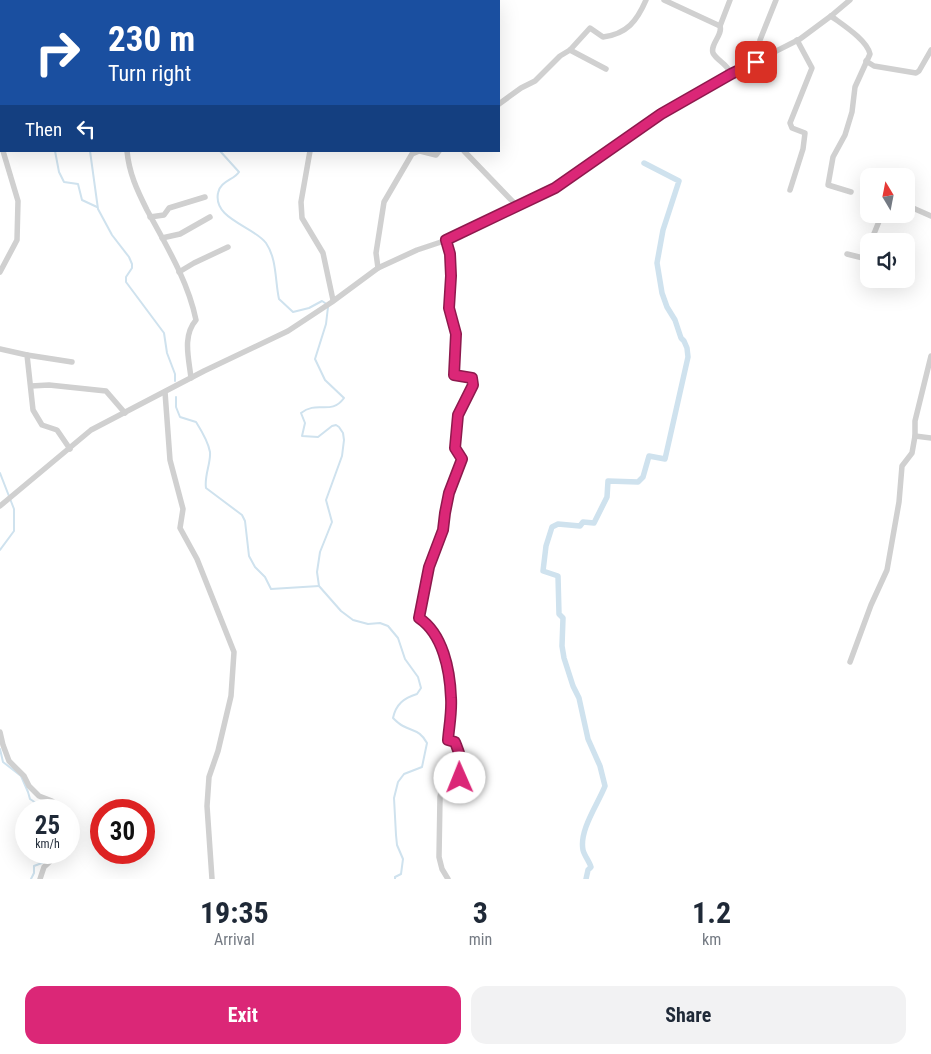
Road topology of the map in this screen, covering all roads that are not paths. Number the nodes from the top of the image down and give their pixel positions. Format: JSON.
{"nodes":[{"id":1,"x":646,"y":0,"type":"edge"},
{"id":2,"x":664,"y":0,"type":"edge"},
{"id":3,"x":730,"y":0,"type":"edge"},
{"id":4,"x":776,"y":0,"type":"edge"},
{"id":5,"x":850,"y":0,"type":"edge"},
{"id":6,"x":832,"y":16,"type":"junction"},
{"id":7,"x":720,"y":26,"type":"junction"},
{"id":8,"x":797,"y":40,"type":"junction"},
{"id":9,"x":570,"y":50,"type":"junction"},
{"id":10,"x":931,"y":50,"type":"edge"},
{"id":11,"x":756,"y":62,"type":"junction"},
{"id":12,"x":866,"y":62,"type":"junction"},
{"id":13,"x":606,"y":69,"type":"dead end"},
{"id":14,"x":731,"y":74,"type":"junction"},
{"id":15,"x":500,"y":103,"type":"edge"},
{"id":16,"x":3,"y":152,"type":"edge"},
{"id":17,"x":127,"y":152,"type":"edge"},
{"id":18,"x":310,"y":152,"type":"edge"},
{"id":19,"x":417,"y":152,"type":"edge"},
{"id":20,"x":423,"y":152,"type":"edge"},
{"id":21,"x":439,"y":152,"type":"edge"},
{"id":22,"x":465,"y":152,"type":"edge"},
{"id":23,"x":790,"y":190,"type":"dead end"},
{"id":24,"x":851,"y":192,"type":"dead end"},
{"id":25,"x":205,"y":197,"type":"dead end"},
{"id":26,"x":518,"y":207,"type":"junction"},
{"id":27,"x":915,"y":209,"type":"edge"},
{"id":28,"x":931,"y":216,"type":"edge"},
{"id":29,"x":150,"y":217,"type":"junction"},
{"id":30,"x":210,"y":217,"type":"dead end"},
{"id":31,"x":162,"y":238,"type":"junction"},
{"id":32,"x":446,"y":240,"type":"junction"},
{"id":33,"x":228,"y":247,"type":"dead end"},
{"id":34,"x":847,"y":254,"type":"dead end"},
{"id":35,"x":860,"y":257,"type":"edge"},
{"id":36,"x":378,"y":268,"type":"junction"},
{"id":37,"x":0,"y":272,"type":"edge"},
{"id":38,"x":179,"y":272,"type":"junction"},
{"id":39,"x":332,"y":301,"type":"junction"},
{"id":40,"x":0,"y":349,"type":"edge"},
{"id":41,"x":27,"y":355,"type":"junction"},
{"id":42,"x":931,"y":356,"type":"edge"},
{"id":43,"x":72,"y":362,"type":"dead end"},
{"id":44,"x":190,"y":378,"type":"junction"},
{"id":45,"x":31,"y":386,"type":"junction"},
{"id":46,"x":168,"y":391,"type":"junction"},
{"id":47,"x":125,"y":413,"type":"junction"},
{"id":48,"x":915,"y":436,"type":"junction"},
{"id":49,"x":931,"y":438,"type":"edge"},
{"id":50,"x":70,"y":449,"type":"junction"},
{"id":51,"x":2,"y":504,"type":"edge"},
{"id":52,"x":850,"y":662,"type":"dead end"},
{"id":53,"x":0,"y":732,"type":"edge"},
{"id":54,"x":47,"y":799,"type":"edge"},
{"id":55,"x":47,"y":864,"type":"edge"},
{"id":56,"x":40,"y":879,"type":"edge"},
{"id":57,"x":212,"y":879,"type":"edge"},
{"id":58,"x":448,"y":879,"type":"edge"}],
"edges":[{"from":1,"to":9,"type":"street"},
{"from":2,"to":7,"type":"street"},
{"from":3,"to":7,"type":"street"},
{"from":4,"to":11,"type":"street"},
{"from":5,"to":6,"type":"street"},
{"from":6,"to":8,"type":"street"},
{"from":6,"to":12,"type":"street"},
{"from":7,"to":14,"type":"street"},
{"from":8,"to":11,"type":"street"},
{"from":8,"to":23,"type":"street"},
{"from":9,"to":13,"type":"street"},
{"from":9,"to":15,"type":"street"},
{"from":10,"to":12,"type":"street"},
{"from":11,"to":14,"type":"street"},
{"from":12,"to":24,"type":"street"},
{"from":14,"to":26,"type":"street"},
{"from":16,"to":37,"type":"street"},
{"from":17,"to":29,"type":"street"},
{"from":18,"to":39,"type":"street"},
{"from":19,"to":36,"type":"street"},
{"from":20,"to":21,"type":"street"},
{"from":22,"to":26,"type":"street"},
{"from":25,"to":29,"type":"street"},
{"from":26,"to":32,"type":"street"},
{"from":27,"to":28,"type":"street"},
{"from":29,"to":31,"type":"street"},
{"from":30,"to":31,"type":"street"},
{"from":31,"to":38,"type":"street"},
{"from":32,"to":36,"type":"street"},
{"from":32,"to":58,"type":"street"},
{"from":33,"to":38,"type":"street"},
{"from":34,"to":35,"type":"street"},
{"from":36,"to":39,"type":"street"},
{"from":38,"to":44,"type":"street"},
{"from":39,"to":44,"type":"street"},
{"from":40,"to":41,"type":"street"},
{"from":41,"to":43,"type":"street"},
{"from":41,"to":45,"type":"street"},
{"from":42,"to":48,"type":"street"},
{"from":44,"to":46,"type":"street"},
{"from":45,"to":47,"type":"street"},
{"from":45,"to":50,"type":"street"},
{"from":46,"to":47,"type":"street"},
{"from":46,"to":57,"type":"street"},
{"from":47,"to":50,"type":"street"},
{"from":48,"to":49,"type":"street"},
{"from":48,"to":52,"type":"street"},
{"from":50,"to":51,"type":"street"},
{"from":53,"to":54,"type":"street"},
{"from":55,"to":56,"type":"street"}]}
